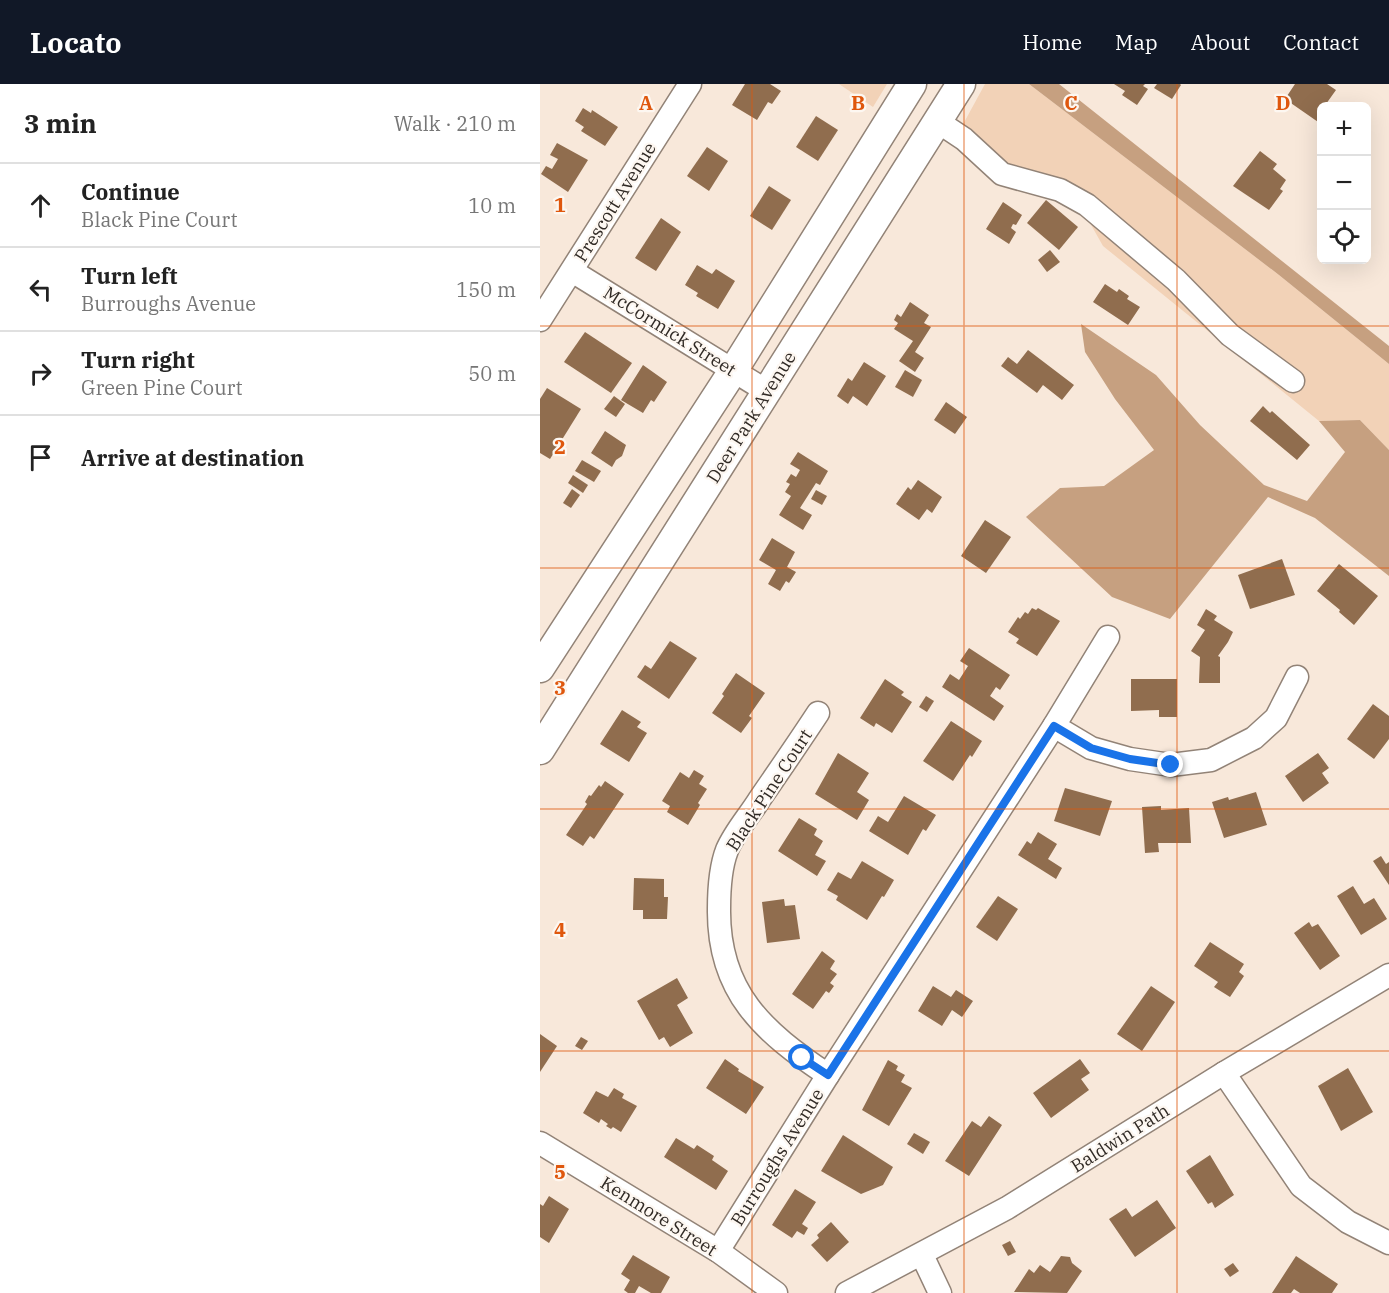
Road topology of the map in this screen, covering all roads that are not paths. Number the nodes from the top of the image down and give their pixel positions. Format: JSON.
{"nodes":[{"id":1,"x":690,"y":84,"type":"edge"},
{"id":2,"x":912,"y":84,"type":"edge"},
{"id":3,"x":961,"y":84,"type":"edge"},
{"id":4,"x":937,"y":122,"type":"junction"},
{"id":5,"x":572,"y":271,"type":"junction"},
{"id":6,"x":540,"y":320,"type":"edge"},
{"id":7,"x":733,"y":371,"type":"junction"},
{"id":8,"x":1293,"y":381,"type":"dead end"},
{"id":9,"x":768,"y":392,"type":"junction"},
{"id":10,"x":1108,"y":637,"type":"dead end"},
{"id":11,"x":540,"y":668,"type":"edge"},
{"id":12,"x":1297,"y":677,"type":"dead end"},
{"id":13,"x":818,"y":713,"type":"dead end"},
{"id":14,"x":1054,"y":726,"type":"junction"},
{"id":15,"x":540,"y":750,"type":"edge"},
{"id":16,"x":1389,"y":975,"type":"edge"},
{"id":17,"x":1224,"y":1073,"type":"junction"},
{"id":18,"x":828,"y":1075,"type":"junction"},
{"id":19,"x":540,"y":1144,"type":"edge"},
{"id":20,"x":1389,"y":1243,"type":"edge"},
{"id":21,"x":718,"y":1251,"type":"junction"},
{"id":22,"x":922,"y":1254,"type":"junction"},
{"id":23,"x":776,"y":1293,"type":"edge"},
{"id":24,"x":847,"y":1293,"type":"edge"},
{"id":25,"x":940,"y":1293,"type":"edge"}],
"edges":[{"from":1,"to":5,"type":"street","name":"Prescott Avenue"},
{"from":2,"to":7,"type":"main road"},
{"from":3,"to":4,"type":"main road","name":"Deer Park Avenue"},
{"from":4,"to":8,"type":"street"},
{"from":4,"to":9,"type":"main road","name":"Deer Park Avenue"},
{"from":5,"to":6,"type":"street","name":"Prescott Avenue"},
{"from":5,"to":7,"type":"street","name":"McCormick Street"},
{"from":7,"to":9,"type":"street","name":"McCormick Street"},
{"from":7,"to":11,"type":"main road"},
{"from":9,"to":15,"type":"main road","name":"Deer Park Avenue"},
{"from":10,"to":14,"type":"street","name":"Burroughs Avenue"},
{"from":12,"to":14,"type":"street"},
{"from":13,"to":18,"type":"street","name":"Black Pine Court"},
{"from":14,"to":18,"type":"street","name":"Burroughs Avenue"},
{"from":16,"to":17,"type":"street","name":"Baldwin Path"},
{"from":17,"to":20,"type":"street"},
{"from":17,"to":22,"type":"street","name":"Baldwin Path"},
{"from":18,"to":21,"type":"street","name":"Burroughs Avenue"},
{"from":19,"to":21,"type":"street","name":"Kenmore Street"},
{"from":21,"to":23,"type":"street","name":"Kenmore Street"},
{"from":22,"to":24,"type":"street","name":"Baldwin Path"},
{"from":22,"to":25,"type":"street"}]}
